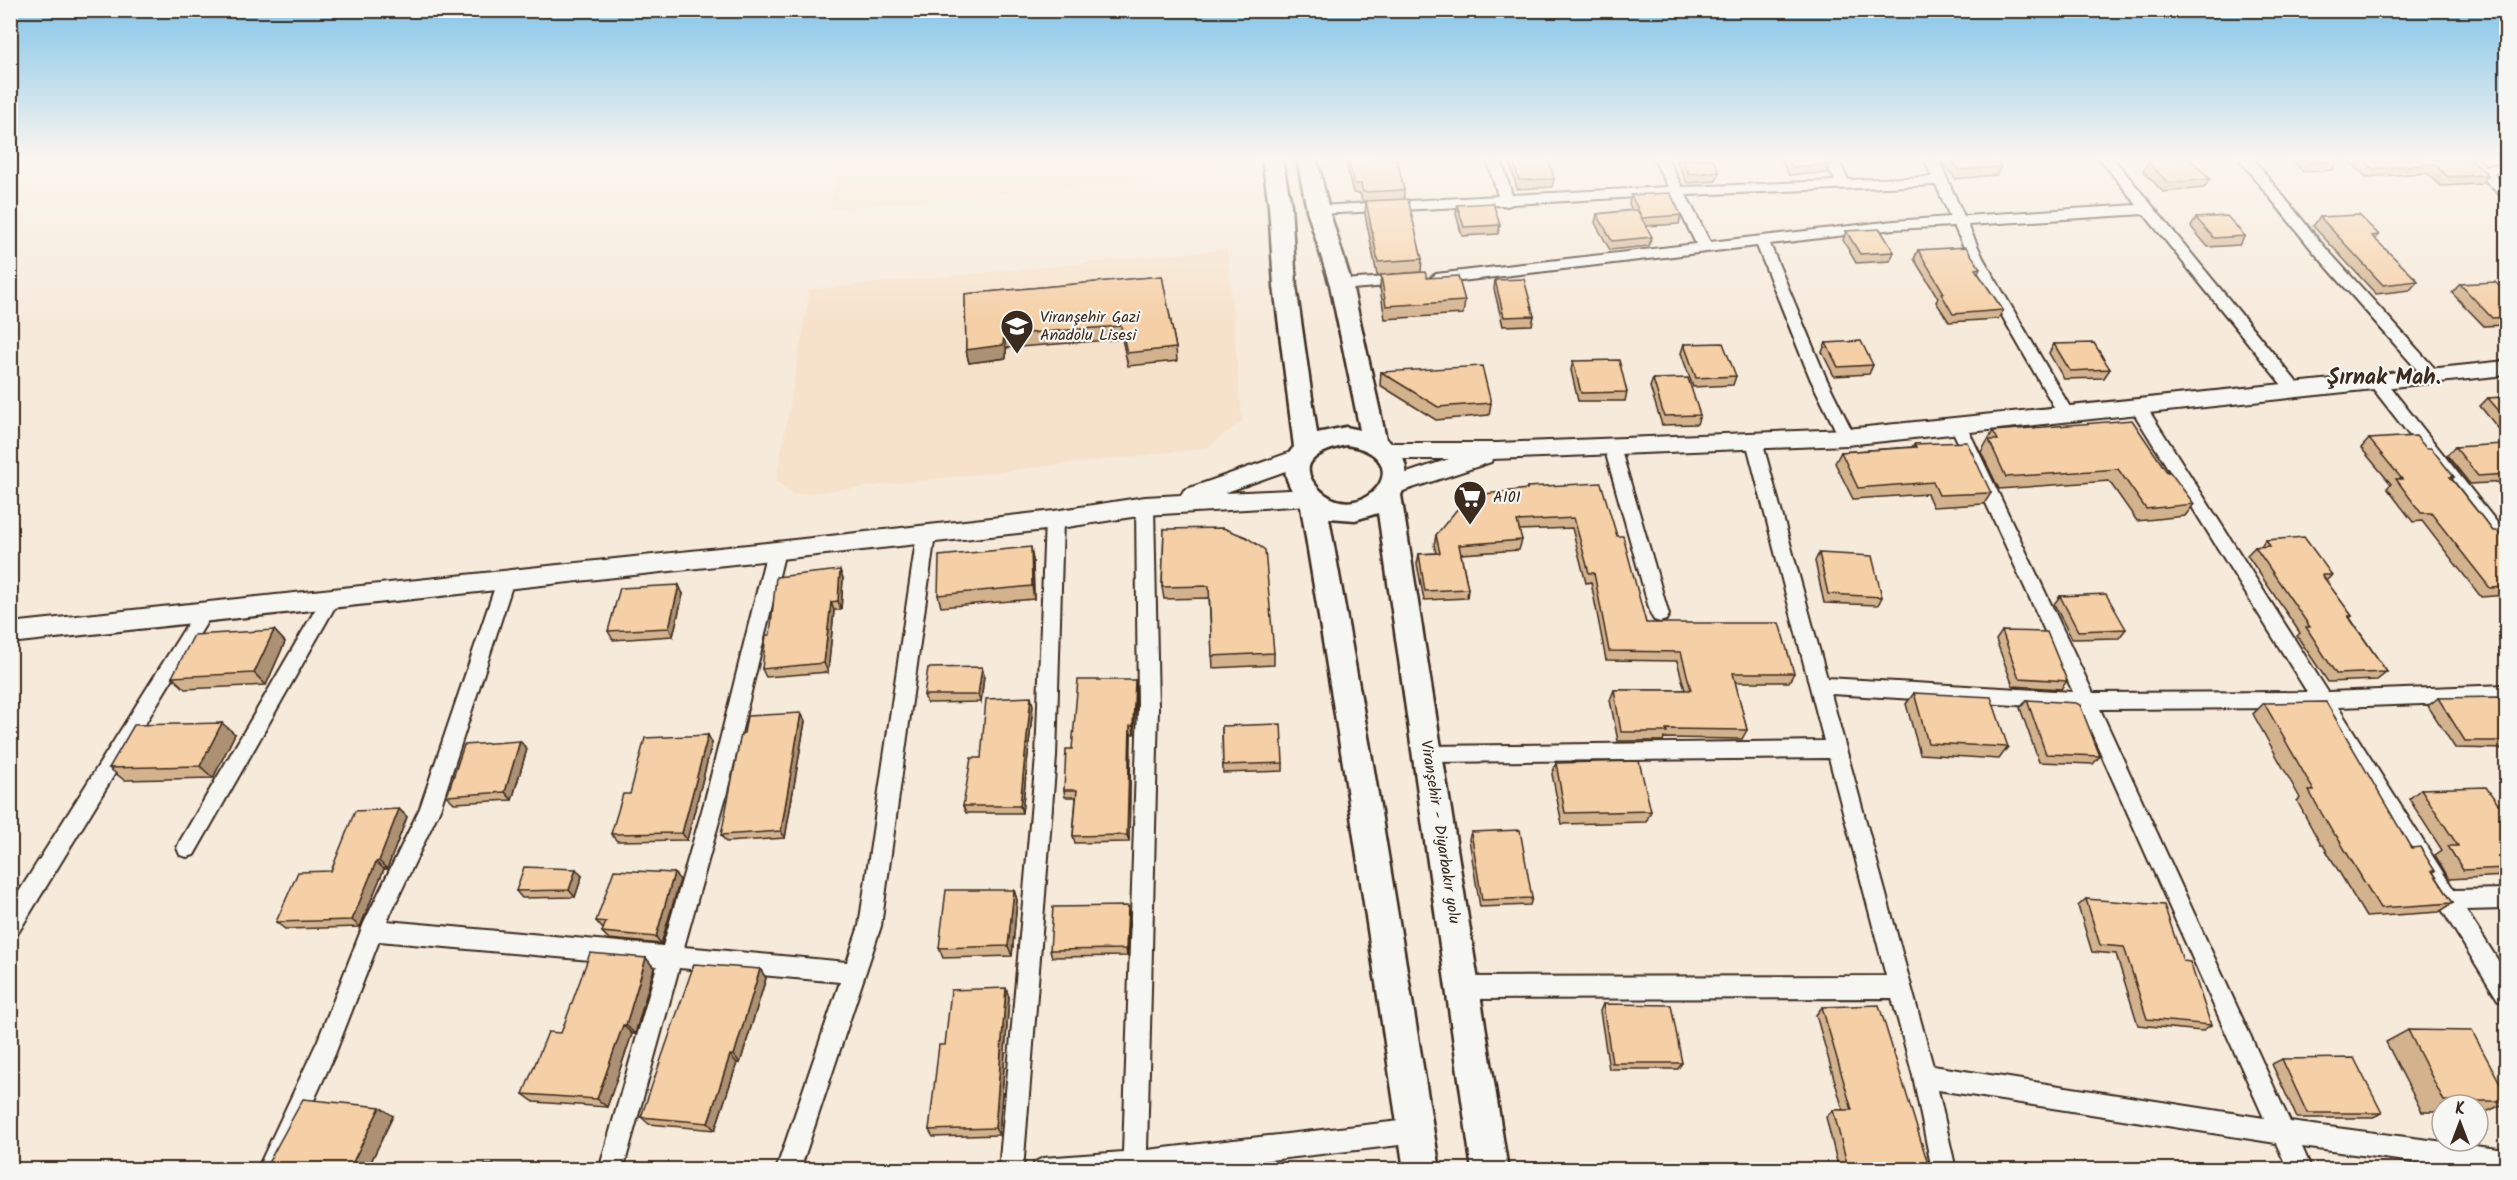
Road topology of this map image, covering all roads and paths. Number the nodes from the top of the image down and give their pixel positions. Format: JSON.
{"nodes":[{"id":1,"x":1281,"y":214,"type":"edge"},
{"id":2,"x":1319,"y":214,"type":"edge"},
{"id":3,"x":1687,"y":214,"type":"edge"},
{"id":4,"x":1956,"y":214,"type":"edge"},
{"id":5,"x":2043,"y":214,"type":"edge"},
{"id":6,"x":2152,"y":214,"type":"edge"},
{"id":7,"x":2290,"y":214,"type":"edge"},
{"id":8,"x":1958,"y":219,"type":"junction"},
{"id":9,"x":1762,"y":241,"type":"junction"},
{"id":10,"x":1704,"y":246,"type":"junction"},
{"id":11,"x":1341,"y":285,"type":"junction"},
{"id":12,"x":2506,"y":368,"type":"edge"},
{"id":13,"x":2432,"y":376,"type":"junction"},
{"id":14,"x":2377,"y":382,"type":"junction"},
{"id":15,"x":2296,"y":391,"type":"junction"},
{"id":16,"x":2138,"y":407,"type":"junction"},
{"id":17,"x":2066,"y":414,"type":"junction"},
{"id":18,"x":1958,"y":425,"type":"junction"},
{"id":19,"x":1847,"y":437,"type":"junction"},
{"id":20,"x":1754,"y":441,"type":"junction"},
{"id":21,"x":1611,"y":447,"type":"junction"},
{"id":22,"x":1380,"y":448,"type":"junction"},
{"id":23,"x":1497,"y":452,"type":"junction"},
{"id":24,"x":1303,"y":453,"type":"junction"},
{"id":25,"x":1391,"y":490,"type":"junction"},
{"id":26,"x":1312,"y":499,"type":"junction"},
{"id":27,"x":1176,"y":503,"type":"junction"},
{"id":28,"x":1145,"y":506,"type":"junction"},
{"id":29,"x":1054,"y":520,"type":"junction"},
{"id":30,"x":926,"y":534,"type":"junction"},
{"id":31,"x":2506,"y":546,"type":"edge"},
{"id":32,"x":777,"y":551,"type":"junction"},
{"id":33,"x":505,"y":579,"type":"junction"},
{"id":34,"x":331,"y":598,"type":"junction"},
{"id":35,"x":204,"y":612,"type":"junction"},
{"id":36,"x":1660,"y":615,"type":"dead end"},
{"id":37,"x":10,"y":633,"type":"edge"},
{"id":38,"x":1819,"y":685,"type":"junction"},
{"id":39,"x":2506,"y":693,"type":"edge"},
{"id":40,"x":2323,"y":700,"type":"junction"},
{"id":41,"x":2087,"y":701,"type":"junction"},
{"id":42,"x":1837,"y":750,"type":"junction"},
{"id":43,"x":1428,"y":754,"type":"junction"},
{"id":44,"x":187,"y":848,"type":"dead end"},
{"id":45,"x":2506,"y":899,"type":"edge"},
{"id":46,"x":2449,"y":900,"type":"junction"},
{"id":47,"x":10,"y":926,"type":"edge"},
{"id":48,"x":372,"y":930,"type":"junction"},
{"id":49,"x":671,"y":957,"type":"junction"},
{"id":50,"x":854,"y":973,"type":"junction"},
{"id":51,"x":1899,"y":987,"type":"junction"},
{"id":52,"x":1463,"y":988,"type":"junction"},
{"id":53,"x":2506,"y":992,"type":"edge"},
{"id":54,"x":1924,"y":1076,"type":"junction"},
{"id":55,"x":1417,"y":1131,"type":"junction"},
{"id":56,"x":2284,"y":1133,"type":"junction"},
{"id":57,"x":2506,"y":1162,"type":"edge"},
{"id":58,"x":1135,"y":1166,"type":"edge"},
{"id":59,"x":269,"y":1170,"type":"edge"},
{"id":60,"x":611,"y":1170,"type":"edge"},
{"id":61,"x":788,"y":1170,"type":"edge"},
{"id":62,"x":1011,"y":1170,"type":"edge"},
{"id":63,"x":1043,"y":1170,"type":"edge"},
{"id":64,"x":1422,"y":1170,"type":"edge"},
{"id":65,"x":1490,"y":1170,"type":"edge"},
{"id":66,"x":1944,"y":1170,"type":"edge"},
{"id":67,"x":2300,"y":1170,"type":"edge"}],
"edges":[{"from":1,"to":24,"type":"main road"},
{"from":2,"to":11,"type":"main road"},
{"from":3,"to":10,"type":"street"},
{"from":4,"to":8,"type":"street"},
{"from":5,"to":8,"type":"street"},
{"from":6,"to":15,"type":"street"},
{"from":7,"to":13,"type":"street"},
{"from":8,"to":9,"type":"street"},
{"from":8,"to":17,"type":"street"},
{"from":9,"to":10,"type":"street"},
{"from":9,"to":19,"type":"street"},
{"from":10,"to":11,"type":"street"},
{"from":11,"to":22,"type":"main road"},
{"from":12,"to":13,"type":"street"},
{"from":13,"to":14,"type":"street"},
{"from":14,"to":15,"type":"street"},
{"from":14,"to":31,"type":"street"},
{"from":15,"to":16,"type":"street"},
{"from":16,"to":17,"type":"street"},
{"from":16,"to":40,"type":"street"},
{"from":17,"to":18,"type":"street"},
{"from":18,"to":19,"type":"street"},
{"from":18,"to":41,"type":"street"},
{"from":19,"to":20,"type":"street"},
{"from":20,"to":21,"type":"street"},
{"from":20,"to":38,"type":"street"},
{"from":21,"to":23,"type":"street"},
{"from":21,"to":36,"type":"street"},
{"from":22,"to":23,"type":"street"},
{"from":22,"to":24,"type":"main road"},
{"from":22,"to":25,"type":"main road"},
{"from":23,"to":25,"type":"street"},
{"from":24,"to":26,"type":"main road"},
{"from":24,"to":27,"type":"street"},
{"from":25,"to":26,"type":"main road"},
{"from":25,"to":43,"type":"main road","name":"Viranşehir - Diyarbakır yolu"},
{"from":26,"to":27,"type":"street"},
{"from":26,"to":55,"type":"main road"},
{"from":27,"to":28,"type":"street"},
{"from":28,"to":29,"type":"street"},
{"from":28,"to":58,"type":"street"},
{"from":29,"to":30,"type":"street"},
{"from":29,"to":62,"type":"street"},
{"from":30,"to":32,"type":"street"},
{"from":30,"to":50,"type":"street"},
{"from":32,"to":33,"type":"street"},
{"from":32,"to":49,"type":"street"},
{"from":33,"to":34,"type":"street"},
{"from":33,"to":48,"type":"street"},
{"from":34,"to":35,"type":"street"},
{"from":34,"to":44,"type":"street"},
{"from":35,"to":37,"type":"street"},
{"from":35,"to":47,"type":"street"},
{"from":38,"to":41,"type":"street"},
{"from":38,"to":42,"type":"street"},
{"from":39,"to":40,"type":"street"},
{"from":40,"to":41,"type":"street"},
{"from":40,"to":46,"type":"street"},
{"from":41,"to":56,"type":"street"},
{"from":42,"to":43,"type":"street"},
{"from":42,"to":51,"type":"street"},
{"from":43,"to":52,"type":"main road","name":"Viranşehir - Diyarbakır yolu"},
{"from":45,"to":46,"type":"street"},
{"from":46,"to":53,"type":"street"},
{"from":48,"to":49,"type":"street"},
{"from":48,"to":59,"type":"street"},
{"from":49,"to":50,"type":"street"},
{"from":49,"to":60,"type":"street"},
{"from":50,"to":61,"type":"street"},
{"from":51,"to":52,"type":"street"},
{"from":51,"to":54,"type":"street"},
{"from":52,"to":65,"type":"main road","name":"Viranşehir - Diyarbakır yolu"},
{"from":54,"to":56,"type":"street"},
{"from":54,"to":66,"type":"street"},
{"from":55,"to":58,"type":"street"},
{"from":55,"to":64,"type":"main road"},
{"from":56,"to":57,"type":"street"},
{"from":56,"to":67,"type":"street"},
{"from":58,"to":63,"type":"street"}]}
